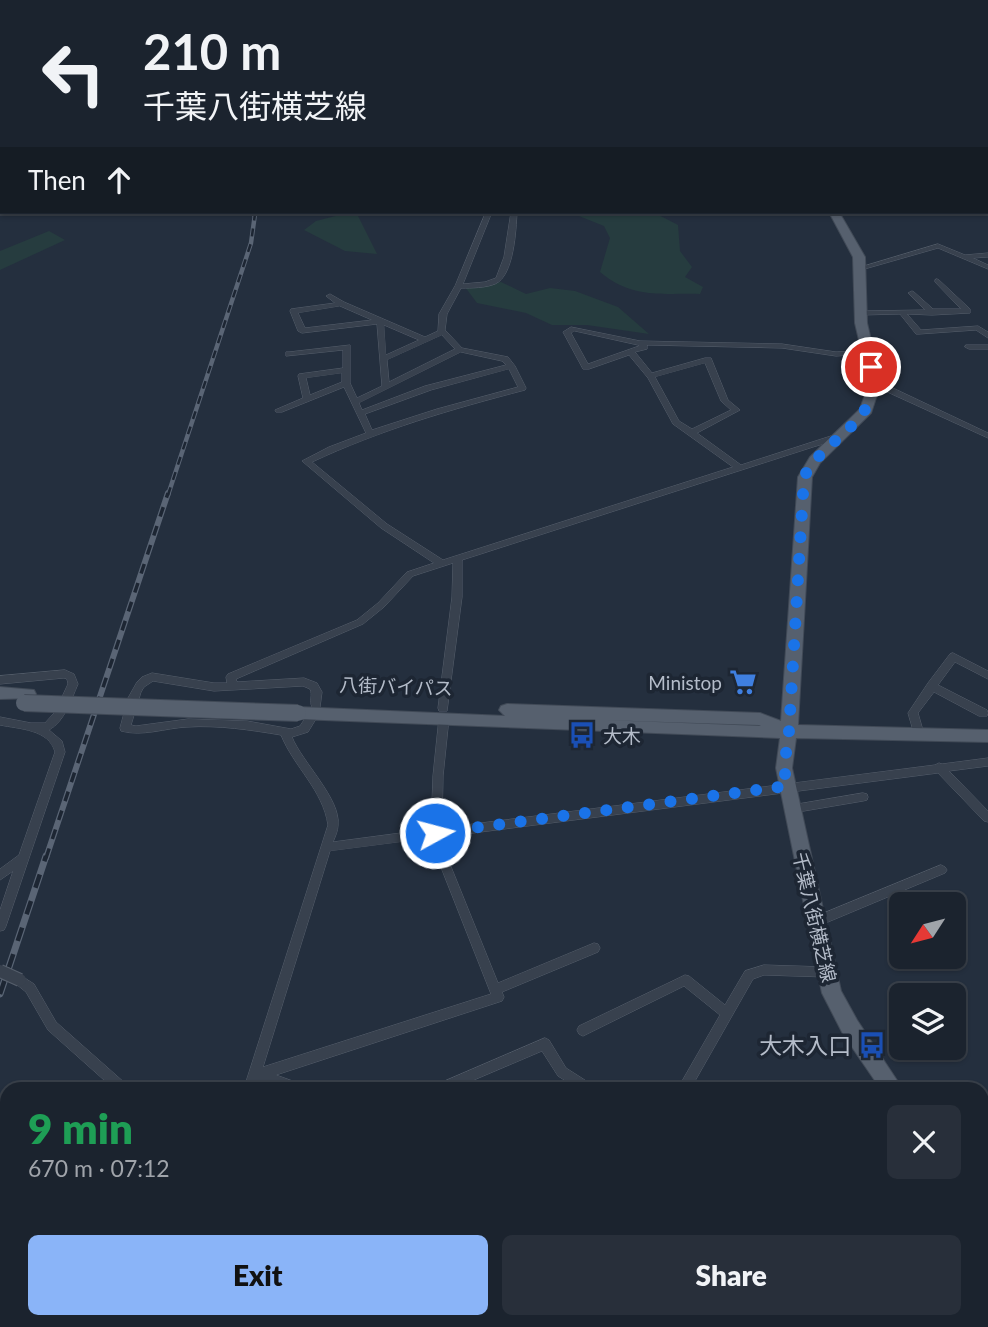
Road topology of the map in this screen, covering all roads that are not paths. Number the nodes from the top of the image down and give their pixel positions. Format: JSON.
{"nodes":[{"id":1,"x":488,"y":214,"type":"edge"},
{"id":2,"x":514,"y":214,"type":"edge"},
{"id":3,"x":835,"y":214,"type":"edge"},
{"id":4,"x":988,"y":255,"type":"edge"},
{"id":5,"x":961,"y":258,"type":"junction"},
{"id":6,"x":985,"y":265,"type":"edge"},
{"id":7,"x":861,"y":268,"type":"junction"},
{"id":8,"x":937,"y":281,"type":"dead end"},
{"id":9,"x":459,"y":286,"type":"junction"},
{"id":10,"x":912,"y":293,"type":"dead end"},
{"id":11,"x":330,"y":296,"type":"dead end"},
{"id":12,"x":341,"y":304,"type":"junction"},
{"id":13,"x":861,"y":313,"type":"junction"},
{"id":14,"x":932,"y":313,"type":"junction"},
{"id":15,"x":903,"y":314,"type":"junction"},
{"id":16,"x":380,"y":321,"type":"junction"},
{"id":17,"x":443,"y":332,"type":"junction"},
{"id":18,"x":988,"y":336,"type":"edge"},
{"id":19,"x":425,"y":340,"type":"junction"},
{"id":20,"x":640,"y":343,"type":"junction"},
{"id":21,"x":969,"y":347,"type":"dead end"},
{"id":22,"x":988,"y":347,"type":"edge"},
{"id":23,"x":460,"y":350,"type":"junction"},
{"id":24,"x":631,"y":352,"type":"junction"},
{"id":25,"x":868,"y":352,"type":"junction"},
{"id":26,"x":289,"y":354,"type":"dead end"},
{"id":27,"x":383,"y":359,"type":"junction"},
{"id":28,"x":511,"y":366,"type":"junction"},
{"id":29,"x":346,"y":370,"type":"junction"},
{"id":30,"x":650,"y":376,"type":"junction"},
{"id":31,"x":346,"y":383,"type":"junction"},
{"id":32,"x":875,"y":383,"type":"junction"},
{"id":33,"x":386,"y":386,"type":"junction"},
{"id":34,"x":307,"y":399,"type":"junction"},
{"id":35,"x":356,"y":402,"type":"junction"},
{"id":36,"x":279,"y":410,"type":"dead end"},
{"id":37,"x":361,"y":413,"type":"junction"},
{"id":38,"x":691,"y":433,"type":"junction"},
{"id":39,"x":370,"y":434,"type":"junction"},
{"id":40,"x":988,"y":436,"type":"edge"},
{"id":41,"x":838,"y":440,"type":"junction"},
{"id":42,"x":740,"y":468,"type":"junction"},
{"id":43,"x":458,"y":558,"type":"junction"},
{"id":44,"x":442,"y":564,"type":"junction"},
{"id":45,"x":988,"y":675,"type":"edge"},
{"id":46,"x":0,"y":680,"type":"edge"},
{"id":47,"x":931,"y":686,"type":"junction"},
{"id":48,"x":233,"y":687,"type":"junction"},
{"id":49,"x":0,"y":693,"type":"edge"},
{"id":50,"x":26,"y":699,"type":"junction"},
{"id":51,"x":0,"y":702,"type":"edge"},
{"id":52,"x":307,"y":709,"type":"junction"},
{"id":53,"x":443,"y":713,"type":"junction"},
{"id":54,"x":984,"y":713,"type":"dead end"},
{"id":55,"x":0,"y":721,"type":"edge"},
{"id":56,"x":41,"y":729,"type":"junction"},
{"id":57,"x":789,"y":731,"type":"junction"},
{"id":58,"x":285,"y":732,"type":"junction"},
{"id":59,"x":919,"y":734,"type":"junction"},
{"id":60,"x":988,"y":736,"type":"edge"},
{"id":61,"x":988,"y":762,"type":"edge"},
{"id":62,"x":939,"y":767,"type":"junction"},
{"id":63,"x":787,"y":786,"type":"junction"},
{"id":64,"x":863,"y":797,"type":"dead end"},
{"id":65,"x":792,"y":809,"type":"junction"},
{"id":66,"x":988,"y":818,"type":"edge"},
{"id":67,"x":435,"y":833,"type":"junction"},
{"id":68,"x":327,"y":847,"type":"junction"},
{"id":69,"x":21,"y":859,"type":"junction"},
{"id":70,"x":941,"y":870,"type":"dead end"},
{"id":71,"x":0,"y":875,"type":"edge"},
{"id":72,"x":816,"y":922,"type":"junction"},
{"id":73,"x":0,"y":926,"type":"edge"},
{"id":74,"x":594,"y":948,"type":"dead end"},
{"id":75,"x":0,"y":971,"type":"edge"},
{"id":76,"x":826,"y":972,"type":"junction"},
{"id":77,"x":496,"y":989,"type":"junction"},
{"id":78,"x":727,"y":1013,"type":"junction"},
{"id":79,"x":583,"y":1030,"type":"dead end"},
{"id":80,"x":257,"y":1075,"type":"junction"},
{"id":81,"x":115,"y":1082,"type":"edge"},
{"id":82,"x":253,"y":1082,"type":"edge"},
{"id":83,"x":279,"y":1082,"type":"edge"},
{"id":84,"x":456,"y":1082,"type":"edge"},
{"id":85,"x":578,"y":1082,"type":"edge"},
{"id":86,"x":687,"y":1082,"type":"edge"},
{"id":87,"x":888,"y":1082,"type":"edge"}],
"edges":[{"from":1,"to":9,"type":"street"},
{"from":2,"to":9,"type":"street"},
{"from":3,"to":7,"type":"main road"},
{"from":4,"to":5,"type":"street"},
{"from":5,"to":6,"type":"street"},
{"from":5,"to":7,"type":"street"},
{"from":7,"to":13,"type":"main road"},
{"from":8,"to":14,"type":"street"},
{"from":9,"to":17,"type":"street"},
{"from":10,"to":14,"type":"street"},
{"from":11,"to":12,"type":"street"},
{"from":12,"to":16,"type":"street"},
{"from":12,"to":16,"type":"street"},
{"from":13,"to":15,"type":"street"},
{"from":13,"to":25,"type":"main road"},
{"from":14,"to":15,"type":"street"},
{"from":15,"to":18,"type":"street"},
{"from":16,"to":19,"type":"street"},
{"from":16,"to":27,"type":"street"},
{"from":17,"to":19,"type":"street"},
{"from":17,"to":23,"type":"street"},
{"from":19,"to":27,"type":"street"},
{"from":20,"to":24,"type":"street"},
{"from":20,"to":24,"type":"street"},
{"from":20,"to":25,"type":"street"},
{"from":21,"to":22,"type":"street"},
{"from":23,"to":28,"type":"street"},
{"from":23,"to":33,"type":"street"},
{"from":24,"to":30,"type":"street"},
{"from":25,"to":32,"type":"main road"},
{"from":26,"to":29,"type":"street"},
{"from":27,"to":33,"type":"street"},
{"from":28,"to":37,"type":"street"},
{"from":28,"to":39,"type":"street"},
{"from":29,"to":31,"type":"street"},
{"from":29,"to":34,"type":"street"},
{"from":30,"to":38,"type":"street"},
{"from":30,"to":38,"type":"street"},
{"from":31,"to":34,"type":"street"},
{"from":31,"to":35,"type":"street"},
{"from":32,"to":40,"type":"street"},
{"from":32,"to":41,"type":"main road","name":"千葉八街横芝線"},
{"from":33,"to":35,"type":"street"},
{"from":34,"to":36,"type":"street"},
{"from":35,"to":37,"type":"street"},
{"from":37,"to":39,"type":"street"},
{"from":38,"to":42,"type":"street"},
{"from":39,"to":44,"type":"street"},
{"from":41,"to":42,"type":"street"},
{"from":41,"to":57,"type":"main road","name":"千葉八街横芝線"},
{"from":42,"to":43,"type":"street"},
{"from":43,"to":44,"type":"street"},
{"from":43,"to":53,"type":"street"},
{"from":44,"to":48,"type":"street"},
{"from":45,"to":47,"type":"street"},
{"from":46,"to":56,"type":"street"},
{"from":47,"to":54,"type":"street"},
{"from":47,"to":59,"type":"street"},
{"from":48,"to":52,"type":"street"},
{"from":48,"to":58,"type":"street"},
{"from":49,"to":50,"type":"main road","name":"八街バイパス"},
{"from":50,"to":51,"type":"main road","name":"八街バイパス"},
{"from":50,"to":52,"type":"main road","name":"八街バイパス","bridge":true},
{"from":52,"to":53,"type":"main road","name":"八街バイパス"},
{"from":52,"to":58,"type":"street"},
{"from":53,"to":57,"type":"main road","name":"八街バイパス"},
{"from":53,"to":67,"type":"street"},
{"from":55,"to":56,"type":"street"},
{"from":56,"to":69,"type":"street"},
{"from":57,"to":59,"type":"main road","name":"八街バイパス"},
{"from":57,"to":63,"type":"main road","name":"千葉八街横芝線"},
{"from":58,"to":68,"type":"street"},
{"from":59,"to":60,"type":"main road","name":"八街バイパス"},
{"from":61,"to":62,"type":"street"},
{"from":62,"to":63,"type":"street"},
{"from":62,"to":66,"type":"street"},
{"from":63,"to":65,"type":"main road","name":"千葉八街横芝線"},
{"from":63,"to":67,"type":"street"},
{"from":64,"to":65,"type":"street"},
{"from":65,"to":72,"type":"main road","name":"千葉八街横芝線"},
{"from":67,"to":68,"type":"street"},
{"from":67,"to":77,"type":"street"},
{"from":68,"to":80,"type":"street"},
{"from":69,"to":71,"type":"street"},
{"from":69,"to":73,"type":"street"},
{"from":70,"to":72,"type":"street"},
{"from":72,"to":76,"type":"main road","name":"千葉八街横芝線"},
{"from":74,"to":77,"type":"street"},
{"from":75,"to":81,"type":"street","bridge":true},
{"from":76,"to":78,"type":"street"},
{"from":76,"to":87,"type":"main road","name":"千葉八街横芝線"},
{"from":77,"to":80,"type":"street"},
{"from":78,"to":79,"type":"street"},
{"from":78,"to":86,"type":"street"},
{"from":80,"to":82,"type":"street"},
{"from":80,"to":83,"type":"street"},
{"from":84,"to":85,"type":"street"}]}
